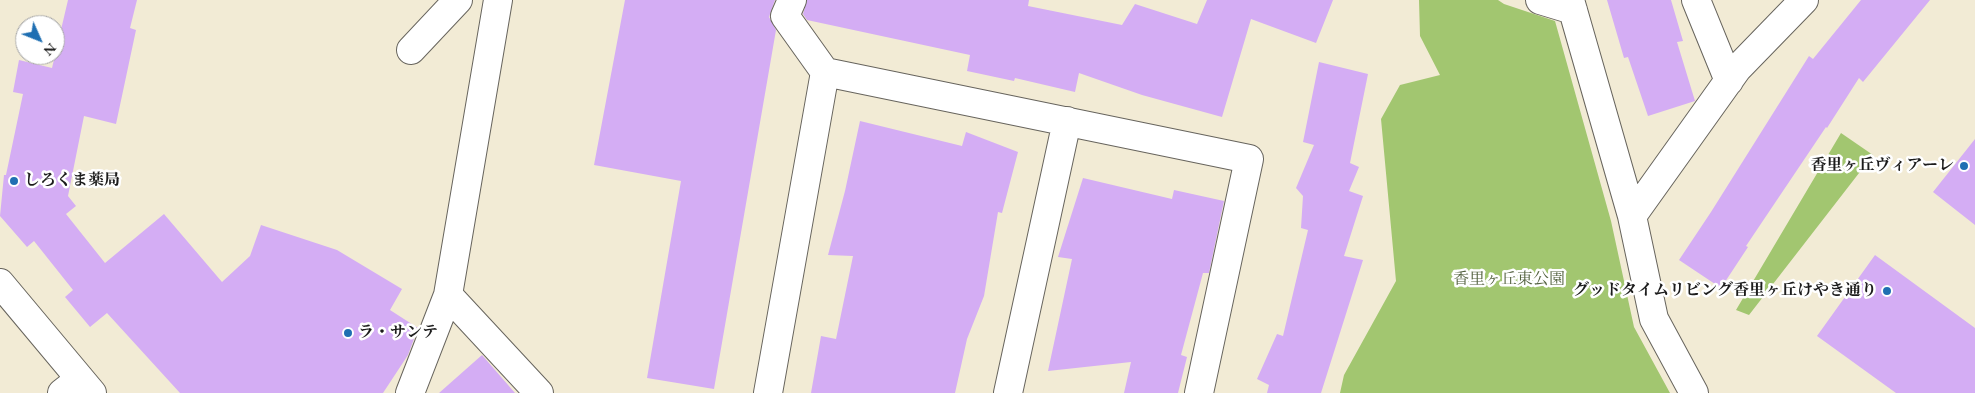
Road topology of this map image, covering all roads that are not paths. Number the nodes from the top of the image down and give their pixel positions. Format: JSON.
{"nodes":[{"id":1,"x":458,"y":0,"type":"edge"},
{"id":2,"x":498,"y":0,"type":"edge"},
{"id":3,"x":792,"y":0,"type":"edge"},
{"id":4,"x":1540,"y":0,"type":"edge"},
{"id":5,"x":1696,"y":0,"type":"edge"},
{"id":6,"x":1804,"y":0,"type":"edge"},
{"id":7,"x":1572,"y":5,"type":"edge"},
{"id":8,"x":411,"y":50,"type":"dead end"},
{"id":9,"x":825,"y":72,"type":"junction"},
{"id":10,"x":1729,"y":81,"type":"junction"},
{"id":11,"x":1067,"y":121,"type":"junction"},
{"id":12,"x":1632,"y":216,"type":"junction"},
{"id":13,"x":0,"y":283,"type":"edge"},
{"id":14,"x":448,"y":296,"type":"junction"},
{"id":15,"x":78,"y":388,"type":"edge"},
{"id":16,"x":410,"y":393,"type":"edge"},
{"id":17,"x":539,"y":393,"type":"edge"},
{"id":18,"x":768,"y":393,"type":"edge"},
{"id":19,"x":1008,"y":393,"type":"edge"},
{"id":20,"x":1199,"y":393,"type":"edge"},
{"id":21,"x":1694,"y":393,"type":"edge"}],
"edges":[{"from":1,"to":8,"type":"street"},
{"from":2,"to":14,"type":"street"},
{"from":3,"to":9,"type":"street"},
{"from":4,"to":7,"type":"street"},
{"from":5,"to":10,"type":"street"},
{"from":6,"to":10,"type":"street"},
{"from":7,"to":12,"type":"street"},
{"from":9,"to":11,"type":"street"},
{"from":9,"to":18,"type":"street"},
{"from":10,"to":12,"type":"street"},
{"from":11,"to":19,"type":"street"},
{"from":11,"to":20,"type":"street"},
{"from":12,"to":21,"type":"street"},
{"from":13,"to":15,"type":"street"},
{"from":14,"to":16,"type":"street"},
{"from":14,"to":17,"type":"street"}]}
